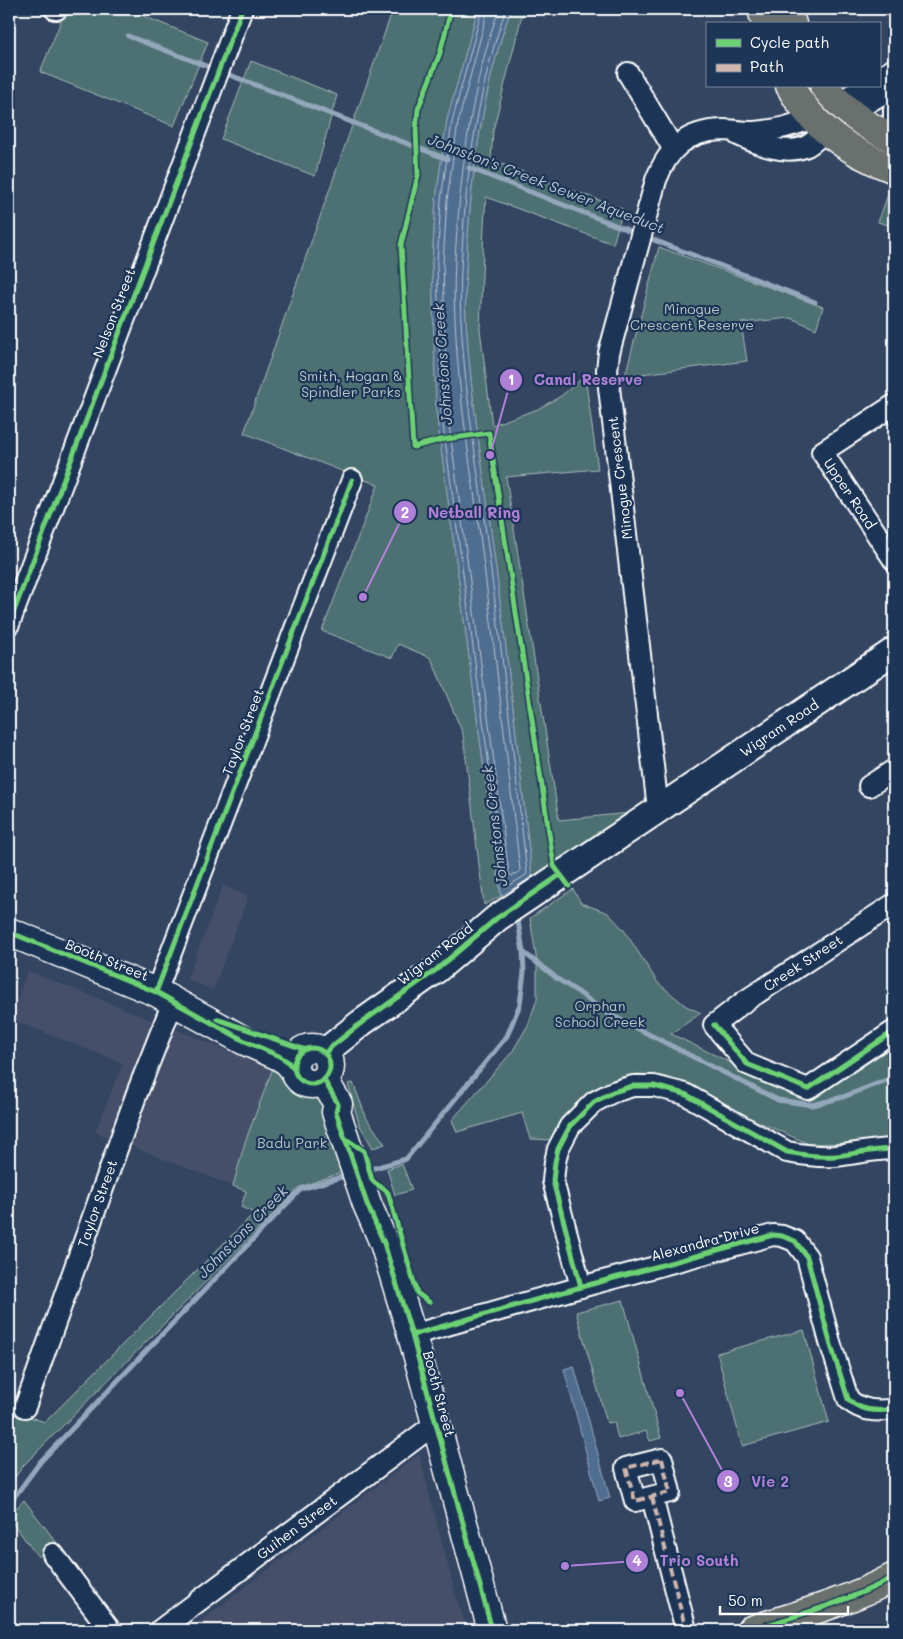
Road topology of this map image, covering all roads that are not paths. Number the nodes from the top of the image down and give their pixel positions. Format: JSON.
{"nodes":[{"id":1,"x":242,"y":9,"type":"edge"},
{"id":2,"x":762,"y":9,"type":"edge"},
{"id":3,"x":787,"y":9,"type":"edge"},
{"id":4,"x":765,"y":22,"type":"edge"},
{"id":5,"x":791,"y":22,"type":"edge"},
{"id":6,"x":894,"y":68,"type":"edge"},
{"id":7,"x":628,"y":73,"type":"dead end"},
{"id":8,"x":880,"y":77,"type":"edge"},
{"id":9,"x":894,"y":87,"type":"edge"},
{"id":10,"x":792,"y":88,"type":"edge"},
{"id":11,"x":862,"y":88,"type":"edge"},
{"id":12,"x":838,"y":100,"type":"edge"},
{"id":13,"x":894,"y":109,"type":"edge"},
{"id":14,"x":894,"y":124,"type":"edge"},
{"id":15,"x":820,"y":125,"type":"junction"},
{"id":16,"x":894,"y":139,"type":"edge"},
{"id":17,"x":674,"y":148,"type":"junction"},
{"id":18,"x":894,"y":169,"type":"edge"},
{"id":19,"x":894,"y":405,"type":"edge"},
{"id":20,"x":352,"y":480,"type":"dead end"},
{"id":21,"x":894,"y":560,"type":"edge"},
{"id":22,"x":9,"y":624,"type":"edge"},
{"id":23,"x":894,"y":651,"type":"edge"},
{"id":24,"x":894,"y":770,"type":"edge"},
{"id":25,"x":869,"y":786,"type":"dead end"},
{"id":26,"x":658,"y":809,"type":"junction"},
{"id":27,"x":894,"y":904,"type":"edge"},
{"id":28,"x":9,"y":932,"type":"edge"},
{"id":29,"x":174,"y":1002,"type":"junction"},
{"id":30,"x":894,"y":1031,"type":"edge"},
{"id":31,"x":312,"y":1067,"type":"junction"},
{"id":32,"x":894,"y":1149,"type":"edge"},
{"id":33,"x":581,"y":1287,"type":"junction"},
{"id":34,"x":412,"y":1335,"type":"junction"},
{"id":35,"x":25,"y":1407,"type":"dead end"},
{"id":36,"x":894,"y":1408,"type":"edge"},
{"id":37,"x":435,"y":1424,"type":"junction"},
{"id":38,"x":652,"y":1497,"type":"dead end"},
{"id":39,"x":53,"y":1554,"type":"dead end"},
{"id":40,"x":894,"y":1577,"type":"edge"},
{"id":41,"x":110,"y":1630,"type":"edge"},
{"id":42,"x":160,"y":1630,"type":"edge"},
{"id":43,"x":492,"y":1630,"type":"edge"},
{"id":44,"x":686,"y":1630,"type":"edge"},
{"id":45,"x":751,"y":1630,"type":"edge"}],
"edges":[{"from":1,"to":22,"type":"street","name":"Nelson Street"},
{"from":2,"to":4,"type":"main road"},
{"from":3,"to":5,"type":"main road"},
{"from":6,"to":8,"type":"street"},
{"from":7,"to":17,"type":"street"},
{"from":9,"to":12,"type":"street"},
{"from":10,"to":15,"type":"main road"},
{"from":11,"to":12,"type":"street"},
{"from":12,"to":15,"type":"main road"},
{"from":12,"to":16,"type":"main road"},
{"from":13,"to":14,"type":"street"},
{"from":15,"to":17,"type":"street","name":"Minogue Crescent"},
{"from":15,"to":18,"type":"main road"},
{"from":17,"to":26,"type":"street","name":"Minogue Crescent"},
{"from":19,"to":21,"type":"street","name":"Upper Road"},
{"from":20,"to":29,"type":"street","name":"Taylor Street"},
{"from":23,"to":26,"type":"street","name":"Wigram Road"},
{"from":24,"to":25,"type":"street"},
{"from":26,"to":31,"type":"street","name":"Wigram Road"},
{"from":27,"to":30,"type":"street","name":"Creek Street"},
{"from":28,"to":29,"type":"main road","name":"Booth Street"},
{"from":29,"to":31,"type":"main road","name":"Booth Street"},
{"from":29,"to":35,"type":"street","name":"Taylor Street"},
{"from":31,"to":34,"type":"main road","name":"Booth Street"},
{"from":32,"to":33,"type":"street"},
{"from":33,"to":34,"type":"street","name":"Alexandra Drive"},
{"from":33,"to":36,"type":"street","name":"Alexandra Drive"},
{"from":34,"to":37,"type":"main road","name":"Booth Street"},
{"from":37,"to":42,"type":"street","name":"Guihen Street"},
{"from":37,"to":43,"type":"main road","name":"Booth Street"},
{"from":38,"to":44,"type":"street"},
{"from":39,"to":41,"type":"street"},
{"from":40,"to":45,"type":"main road"}]}
